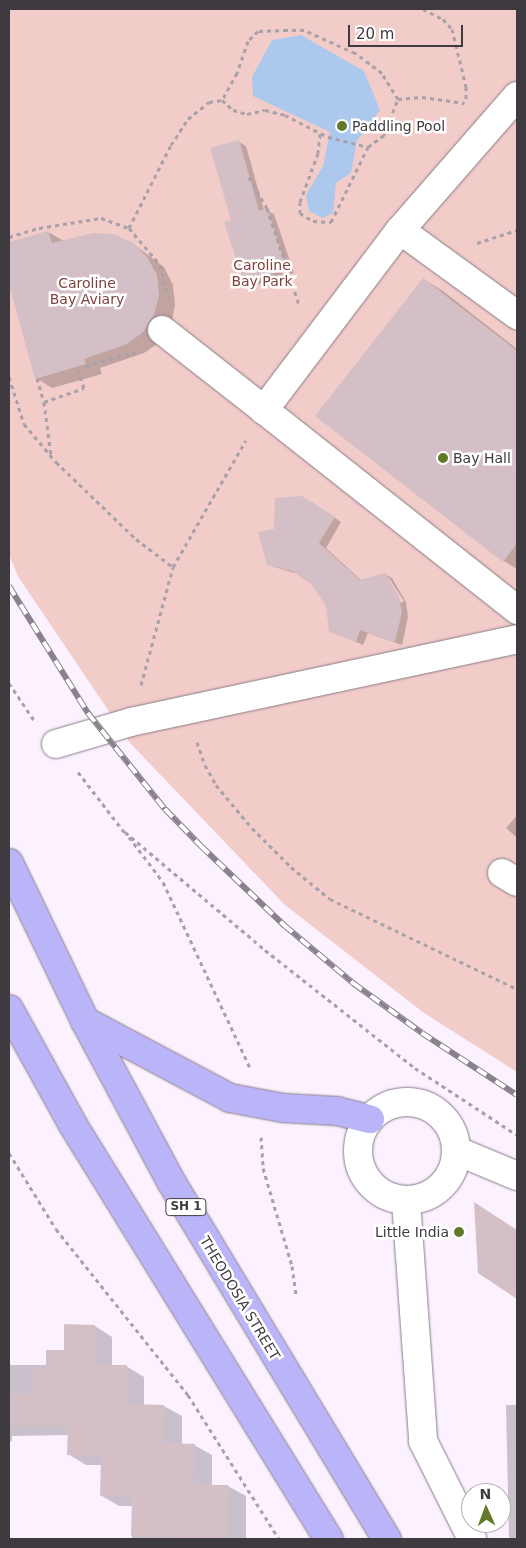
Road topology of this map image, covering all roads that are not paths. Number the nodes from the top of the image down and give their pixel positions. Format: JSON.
{"nodes":[{"id":1,"x":517,"y":96,"type":"edge"},
{"id":2,"x":400,"y":230,"type":"junction"},
{"id":3,"x":517,"y":315,"type":"edge"},
{"id":4,"x":162,"y":330,"type":"road end"},
{"id":5,"x":264,"y":410,"type":"junction"},
{"id":6,"x":517,"y":610,"type":"edge"},
{"id":7,"x":517,"y":639,"type":"edge"},
{"id":8,"x":56,"y":744,"type":"road end"},
{"id":9,"x":9,"y":863,"type":"edge"},
{"id":10,"x":9,"y":1008,"type":"edge"},
{"id":11,"x":85,"y":1022,"type":"junction"},
{"id":12,"x":370,"y":1119,"type":"junction"},
{"id":13,"x":457,"y":1151,"type":"junction"},
{"id":14,"x":517,"y":1176,"type":"edge"},
{"id":15,"x":406,"y":1201,"type":"junction"},
{"id":16,"x":329,"y":1539,"type":"edge"},
{"id":17,"x":387,"y":1539,"type":"edge"},
{"id":18,"x":472,"y":1539,"type":"edge"}],
"edges":[{"from":1,"to":2,"type":"street"},
{"from":2,"to":3,"type":"street"},
{"from":2,"to":5,"type":"street"},
{"from":4,"to":5,"type":"street"},
{"from":5,"to":6,"type":"street"},
{"from":7,"to":8,"type":"street"},
{"from":9,"to":11,"type":"highway","name":"THEODOSIA STREET","number":"SH 1"},
{"from":10,"to":16,"type":"highway"},
{"from":11,"to":12,"type":"highway"},
{"from":11,"to":17,"type":"highway","name":"THEODOSIA STREET","number":"SH 1"},
{"from":12,"to":13,"type":"street"},
{"from":12,"to":15,"type":"street"},
{"from":13,"to":14,"type":"street"},
{"from":13,"to":15,"type":"street"},
{"from":15,"to":18,"type":"street"}]}
